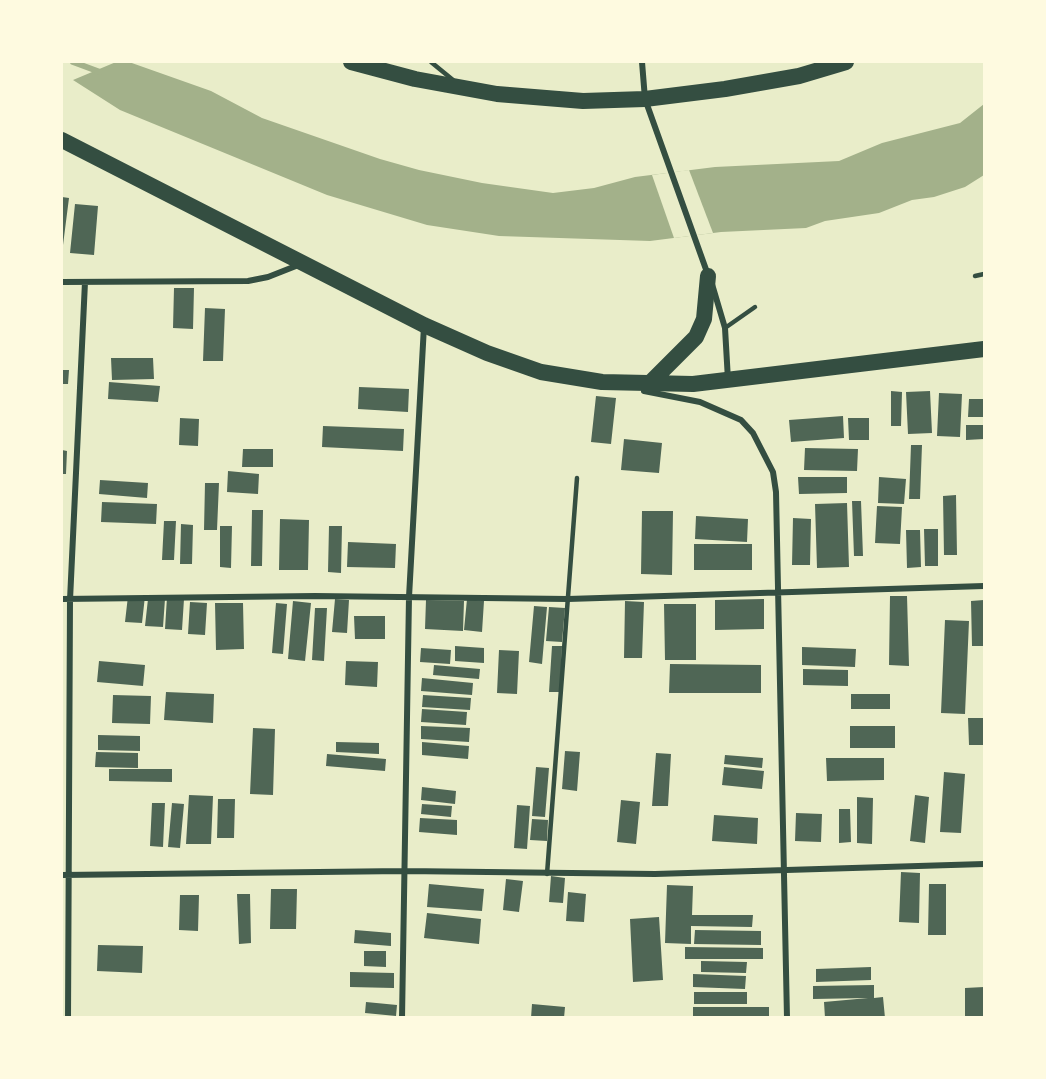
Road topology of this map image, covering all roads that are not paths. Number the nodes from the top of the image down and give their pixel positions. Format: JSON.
{"nodes":[{"id":1,"x":351,"y":62,"type":"edge"},
{"id":2,"x":430,"y":62,"type":"edge"},
{"id":3,"x":642,"y":62,"type":"edge"},
{"id":4,"x":846,"y":62,"type":"edge"},
{"id":5,"x":461,"y":88,"type":"junction"},
{"id":6,"x":645,"y":99,"type":"junction"},
{"id":7,"x":62,"y":140,"type":"edge"},
{"id":8,"x":303,"y":264,"type":"junction"},
{"id":9,"x":706,"y":270,"type":"junction"},
{"id":10,"x":984,"y":274,"type":"edge"},
{"id":11,"x":975,"y":276,"type":"dead end"},
{"id":12,"x":62,"y":282,"type":"edge"},
{"id":13,"x":85,"y":282,"type":"junction"},
{"id":14,"x":754,"y":307,"type":"dead end"},
{"id":15,"x":424,"y":325,"type":"junction"},
{"id":16,"x":725,"y":328,"type":"junction"},
{"id":17,"x":984,"y":348,"type":"edge"},
{"id":18,"x":729,"y":381,"type":"junction"},
{"id":19,"x":602,"y":382,"type":"junction"},
{"id":20,"x":648,"y":385,"type":"junction"},
{"id":21,"x":577,"y":478,"type":"dead end"},
{"id":22,"x":984,"y":586,"type":"edge"},
{"id":23,"x":778,"y":592,"type":"junction"},
{"id":24,"x":409,"y":597,"type":"junction"},
{"id":25,"x":62,"y":599,"type":"edge"},
{"id":26,"x":568,"y":599,"type":"junction"},
{"id":27,"x":70,"y":600,"type":"junction"},
{"id":28,"x":984,"y":864,"type":"edge"},
{"id":29,"x":404,"y":871,"type":"junction"},
{"id":30,"x":784,"y":871,"type":"junction"},
{"id":31,"x":62,"y":874,"type":"edge"},
{"id":32,"x":547,"y":874,"type":"junction"},
{"id":33,"x":70,"y":875,"type":"junction"},
{"id":34,"x":68,"y":1017,"type":"edge"},
{"id":35,"x":402,"y":1017,"type":"edge"},
{"id":36,"x":787,"y":1017,"type":"edge"}],
"edges":[{"from":1,"to":5,"type":"highway"},
{"from":2,"to":5,"type":"lane"},
{"from":3,"to":6,"type":"street"},
{"from":4,"to":6,"type":"highway"},
{"from":5,"to":6,"type":"highway"},
{"from":6,"to":9,"type":"street"},
{"from":7,"to":8,"type":"highway"},
{"from":8,"to":13,"type":"street"},
{"from":8,"to":15,"type":"highway"},
{"from":9,"to":16,"type":"street"},
{"from":9,"to":20,"type":"highway"},
{"from":10,"to":11,"type":"lane"},
{"from":12,"to":13,"type":"street"},
{"from":13,"to":27,"type":"street"},
{"from":14,"to":16,"type":"lane"},
{"from":15,"to":19,"type":"highway"},
{"from":15,"to":24,"type":"street"},
{"from":16,"to":18,"type":"street"},
{"from":17,"to":18,"type":"highway"},
{"from":18,"to":20,"type":"highway"},
{"from":19,"to":20,"type":"highway"},
{"from":19,"to":23,"type":"street"},
{"from":21,"to":26,"type":"lane"},
{"from":22,"to":23,"type":"street"},
{"from":23,"to":26,"type":"street"},
{"from":23,"to":30,"type":"street"},
{"from":24,"to":26,"type":"street"},
{"from":24,"to":27,"type":"street"},
{"from":24,"to":29,"type":"street"},
{"from":25,"to":27,"type":"street"},
{"from":26,"to":32,"type":"lane"},
{"from":27,"to":33,"type":"street"},
{"from":28,"to":30,"type":"street"},
{"from":29,"to":32,"type":"street"},
{"from":29,"to":33,"type":"street"},
{"from":29,"to":35,"type":"street"},
{"from":30,"to":32,"type":"street"},
{"from":30,"to":36,"type":"street"},
{"from":31,"to":33,"type":"street"},
{"from":33,"to":34,"type":"street"}]}
